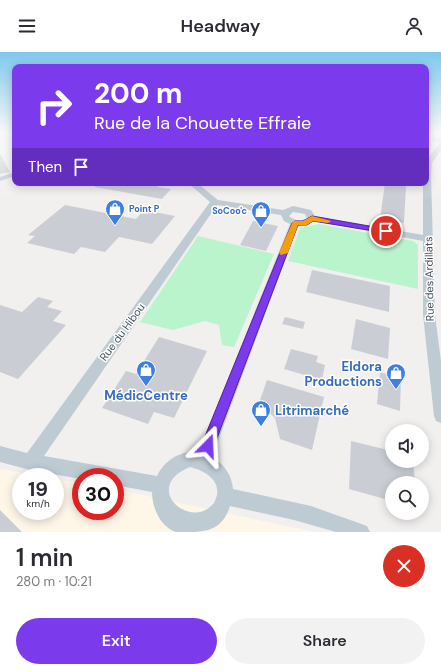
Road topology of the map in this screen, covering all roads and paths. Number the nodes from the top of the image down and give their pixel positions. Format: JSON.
{"nodes":[{"id":1,"x":12,"y":175,"type":"edge"},
{"id":2,"x":0,"y":179,"type":"edge"},
{"id":3,"x":196,"y":186,"type":"edge"},
{"id":4,"x":427,"y":186,"type":"edge"},
{"id":5,"x":215,"y":202,"type":"junction"},
{"id":6,"x":285,"y":213,"type":"junction"},
{"id":7,"x":312,"y":218,"type":"junction"},
{"id":8,"x":295,"y":223,"type":"junction"},
{"id":9,"x":428,"y":239,"type":"junction"},
{"id":10,"x":441,"y":416,"type":"edge"},
{"id":11,"x":0,"y":454,"type":"edge"},
{"id":12,"x":202,"y":460,"type":"junction"},
{"id":13,"x":30,"y":462,"type":"junction"},
{"id":14,"x":162,"y":485,"type":"junction"},
{"id":15,"x":226,"y":496,"type":"junction"},
{"id":16,"x":179,"y":528,"type":"edge"},
{"id":17,"x":361,"y":532,"type":"edge"}],
"edges":[{"from":1,"to":2,"type":"street"},
{"from":3,"to":5,"type":"street"},
{"from":4,"to":9,"type":"street","name":"Rue des Ardillats"},
{"from":5,"to":6,"type":"street"},
{"from":5,"to":13,"type":"street","name":"Rue du Hibou"},
{"from":6,"to":7,"type":"street"},
{"from":6,"to":8,"type":"street"},
{"from":7,"to":8,"type":"street"},
{"from":7,"to":9,"type":"street"},
{"from":8,"to":12,"type":"street"},
{"from":9,"to":10,"type":"street","name":"Rue des Ardillats"},
{"from":11,"to":13,"type":"street"},
{"from":12,"to":14,"type":"street"},
{"from":12,"to":15,"type":"street"},
{"from":13,"to":14,"type":"street"},
{"from":14,"to":16,"type":"street"},
{"from":15,"to":16,"type":"street"},
{"from":15,"to":17,"type":"street"}]}
